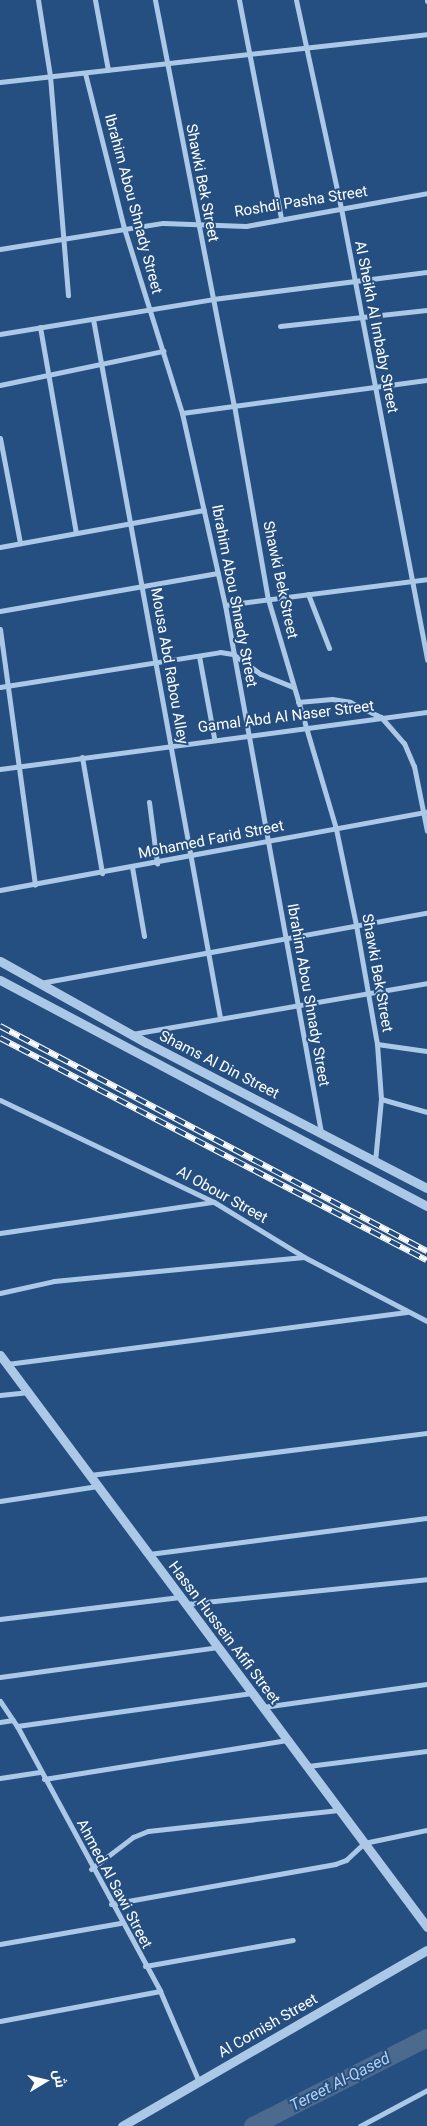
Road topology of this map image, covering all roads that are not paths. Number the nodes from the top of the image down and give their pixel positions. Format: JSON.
{"nodes":[{"id":1,"x":38,"y":0,"type":"edge"},
{"id":2,"x":95,"y":0,"type":"edge"},
{"id":3,"x":155,"y":0,"type":"edge"},
{"id":4,"x":239,"y":0,"type":"edge"},
{"id":5,"x":296,"y":0,"type":"edge"},
{"id":6,"x":427,"y":34,"type":"edge"},
{"id":7,"x":308,"y":46,"type":"junction"},
{"id":8,"x":249,"y":53,"type":"junction"},
{"id":9,"x":167,"y":64,"type":"junction"},
{"id":10,"x":108,"y":70,"type":"junction"},
{"id":11,"x":85,"y":73,"type":"junction"},
{"id":12,"x":50,"y":76,"type":"junction"},
{"id":13,"x":0,"y":82,"type":"edge"},
{"id":14,"x":427,"y":193,"type":"edge"},
{"id":15,"x":341,"y":208,"type":"junction"},
{"id":16,"x":281,"y":219,"type":"junction"},
{"id":17,"x":197,"y":224,"type":"junction"},
{"id":18,"x":124,"y":228,"type":"junction"},
{"id":19,"x":62,"y":237,"type":"junction"},
{"id":20,"x":0,"y":249,"type":"edge"},
{"id":21,"x":427,"y":272,"type":"edge"},
{"id":22,"x":354,"y":281,"type":"junction"},
{"id":23,"x":68,"y":295,"type":"dead end"},
{"id":24,"x":213,"y":299,"type":"junction"},
{"id":25,"x":150,"y":310,"type":"junction"},
{"id":26,"x":427,"y":310,"type":"edge"},
{"id":27,"x":361,"y":317,"type":"junction"},
{"id":28,"x":93,"y":318,"type":"junction"},
{"id":29,"x":280,"y":326,"type":"dead end"},
{"id":30,"x":40,"y":327,"type":"junction"},
{"id":31,"x":0,"y":334,"type":"edge"},
{"id":32,"x":163,"y":351,"type":"junction"},
{"id":33,"x":102,"y":364,"type":"junction"},
{"id":34,"x":48,"y":375,"type":"junction"},
{"id":35,"x":427,"y":380,"type":"edge"},
{"id":36,"x":0,"y":385,"type":"edge"},
{"id":37,"x":375,"y":387,"type":"junction"},
{"id":38,"x":234,"y":406,"type":"junction"},
{"id":39,"x":182,"y":413,"type":"junction"},
{"id":40,"x":0,"y":438,"type":"edge"},
{"id":41,"x":204,"y":510,"type":"junction"},
{"id":42,"x":131,"y":523,"type":"junction"},
{"id":43,"x":76,"y":533,"type":"junction"},
{"id":44,"x":20,"y":544,"type":"junction"},
{"id":45,"x":0,"y":547,"type":"edge"},
{"id":46,"x":218,"y":573,"type":"junction"},
{"id":47,"x":427,"y":579,"type":"edge"},
{"id":48,"x":412,"y":581,"type":"junction"},
{"id":49,"x":143,"y":586,"type":"junction"},
{"id":50,"x":308,"y":594,"type":"junction"},
{"id":51,"x":268,"y":600,"type":"junction"},
{"id":52,"x":225,"y":605,"type":"junction"},
{"id":53,"x":0,"y":611,"type":"edge"},
{"id":54,"x":0,"y":629,"type":"edge"},
{"id":55,"x":329,"y":648,"type":"dead end"},
{"id":56,"x":233,"y":654,"type":"junction"},
{"id":57,"x":199,"y":656,"type":"junction"},
{"id":58,"x":427,"y":660,"type":"edge"},
{"id":59,"x":156,"y":663,"type":"junction"},
{"id":60,"x":8,"y":686,"type":"junction"},
{"id":61,"x":293,"y":687,"type":"junction"},
{"id":62,"x":0,"y":688,"type":"edge"},
{"id":63,"x":298,"y":702,"type":"junction"},
{"id":64,"x":427,"y":712,"type":"edge"},
{"id":65,"x":381,"y":717,"type":"junction"},
{"id":66,"x":308,"y":726,"type":"junction"},
{"id":67,"x":248,"y":734,"type":"junction"},
{"id":68,"x":214,"y":738,"type":"junction"},
{"id":69,"x":171,"y":744,"type":"junction"},
{"id":70,"x":82,"y":757,"type":"junction"},
{"id":71,"x":19,"y":766,"type":"junction"},
{"id":72,"x":0,"y":769,"type":"edge"},
{"id":73,"x":149,"y":802,"type":"dead end"},
{"id":74,"x":426,"y":812,"type":"edge"},
{"id":75,"x":336,"y":829,"type":"junction"},
{"id":76,"x":427,"y":831,"type":"edge"},
{"id":77,"x":267,"y":842,"type":"junction"},
{"id":78,"x":191,"y":856,"type":"junction"},
{"id":79,"x":157,"y":863,"type":"junction"},
{"id":80,"x":132,"y":867,"type":"junction"},
{"id":81,"x":102,"y":873,"type":"junction"},
{"id":82,"x":35,"y":885,"type":"junction"},
{"id":83,"x":0,"y":890,"type":"edge"},
{"id":84,"x":427,"y":913,"type":"edge"},
{"id":85,"x":356,"y":925,"type":"junction"},
{"id":86,"x":144,"y":936,"type":"dead end"},
{"id":87,"x":285,"y":938,"type":"junction"},
{"id":88,"x":208,"y":951,"type":"junction"},
{"id":89,"x":0,"y":962,"type":"edge"},
{"id":90,"x":0,"y":980,"type":"edge"},
{"id":91,"x":39,"y":983,"type":"junction"},
{"id":92,"x":427,"y":983,"type":"edge"},
{"id":93,"x":368,"y":992,"type":"junction"},
{"id":94,"x":298,"y":1004,"type":"junction"},
{"id":95,"x":220,"y":1018,"type":"junction"},
{"id":96,"x":131,"y":1034,"type":"junction"},
{"id":97,"x":377,"y":1044,"type":"junction"},
{"id":98,"x":427,"y":1051,"type":"edge"},
{"id":99,"x":381,"y":1099,"type":"junction"},
{"id":100,"x":0,"y":1100,"type":"edge"},
{"id":101,"x":427,"y":1112,"type":"edge"},
{"id":102,"x":321,"y":1134,"type":"junction"},
{"id":103,"x":375,"y":1162,"type":"junction"},
{"id":104,"x":427,"y":1188,"type":"edge"},
{"id":105,"x":214,"y":1202,"type":"junction"},
{"id":106,"x":427,"y":1206,"type":"edge"},
{"id":107,"x":0,"y":1233,"type":"edge"},
{"id":108,"x":304,"y":1257,"type":"junction"},
{"id":109,"x":0,"y":1293,"type":"edge"},
{"id":110,"x":409,"y":1312,"type":"junction"},
{"id":111,"x":427,"y":1321,"type":"edge"},
{"id":112,"x":0,"y":1355,"type":"edge"},
{"id":113,"x":6,"y":1364,"type":"junction"},
{"id":114,"x":27,"y":1392,"type":"junction"},
{"id":115,"x":0,"y":1395,"type":"edge"},
{"id":116,"x":427,"y":1433,"type":"edge"},
{"id":117,"x":90,"y":1476,"type":"junction"},
{"id":118,"x":98,"y":1486,"type":"junction"},
{"id":119,"x":0,"y":1501,"type":"edge"},
{"id":120,"x":427,"y":1518,"type":"edge"},
{"id":121,"x":148,"y":1554,"type":"junction"},
{"id":122,"x":427,"y":1579,"type":"edge"},
{"id":123,"x":183,"y":1600,"type":"junction"},
{"id":124,"x":0,"y":1619,"type":"edge"},
{"id":125,"x":218,"y":1647,"type":"junction"},
{"id":126,"x":0,"y":1677,"type":"edge"},
{"id":127,"x":427,"y":1684,"type":"edge"},
{"id":128,"x":252,"y":1693,"type":"junction"},
{"id":129,"x":0,"y":1701,"type":"edge"},
{"id":130,"x":263,"y":1707,"type":"junction"},
{"id":131,"x":13,"y":1720,"type":"junction"},
{"id":132,"x":0,"y":1722,"type":"edge"},
{"id":133,"x":17,"y":1726,"type":"junction"},
{"id":134,"x":287,"y":1740,"type":"junction"},
{"id":135,"x":427,"y":1751,"type":"edge"},
{"id":136,"x":307,"y":1766,"type":"junction"},
{"id":137,"x":40,"y":1772,"type":"junction"},
{"id":138,"x":0,"y":1778,"type":"edge"},
{"id":139,"x":44,"y":1779,"type":"junction"},
{"id":140,"x":340,"y":1810,"type":"junction"},
{"id":141,"x":427,"y":1830,"type":"edge"},
{"id":142,"x":364,"y":1843,"type":"junction"},
{"id":143,"x":92,"y":1869,"type":"junction"},
{"id":144,"x":111,"y":1904,"type":"junction"},
{"id":145,"x":120,"y":1923,"type":"junction"},
{"id":146,"x":427,"y":1927,"type":"edge"},
{"id":147,"x":293,"y":1940,"type":"dead end"},
{"id":148,"x":0,"y":1944,"type":"edge"},
{"id":149,"x":427,"y":1950,"type":"edge"},
{"id":150,"x":145,"y":1966,"type":"junction"},
{"id":151,"x":160,"y":1991,"type":"junction"},
{"id":152,"x":0,"y":2021,"type":"edge"},
{"id":153,"x":199,"y":2082,"type":"junction"},
{"id":154,"x":427,"y":2090,"type":"edge"},
{"id":155,"x":122,"y":2126,"type":"edge"},
{"id":156,"x":360,"y":2126,"type":"edge"}],
"edges":[{"from":1,"to":12,"type":"street"},
{"from":2,"to":10,"type":"street"},
{"from":3,"to":9,"type":"street","name":"Shawki Bek Street"},
{"from":4,"to":8,"type":"street"},
{"from":5,"to":7,"type":"street","name":"Al Sheikh Al Imbaby Street"},
{"from":6,"to":7,"type":"street"},
{"from":7,"to":8,"type":"street"},
{"from":7,"to":15,"type":"street","name":"Al Sheikh Al Imbaby Street"},
{"from":8,"to":9,"type":"street"},
{"from":8,"to":16,"type":"street"},
{"from":9,"to":10,"type":"street"},
{"from":9,"to":17,"type":"street","name":"Shawki Bek Street"},
{"from":10,"to":11,"type":"street"},
{"from":11,"to":12,"type":"street"},
{"from":11,"to":18,"type":"street","name":"Ibrahim Abou Shnady Street"},
{"from":12,"to":13,"type":"street"},
{"from":12,"to":19,"type":"street"},
{"from":14,"to":15,"type":"street","name":"Roshdi Pasha Street"},
{"from":15,"to":16,"type":"street","name":"Roshdi Pasha Street"},
{"from":15,"to":22,"type":"street","name":"Al Sheikh Al Imbaby Street"},
{"from":16,"to":17,"type":"street","name":"Roshdi Pasha Street"},
{"from":17,"to":18,"type":"street","name":"Roshdi Pasha Street"},
{"from":17,"to":24,"type":"street","name":"Shawki Bek Street"},
{"from":18,"to":19,"type":"street","name":"Roshdi Pasha Street"},
{"from":18,"to":25,"type":"street","name":"Ibrahim Abou Shnady Street"},
{"from":19,"to":20,"type":"street","name":"Roshdi Pasha Street"},
{"from":19,"to":23,"type":"street"},
{"from":21,"to":22,"type":"street"},
{"from":22,"to":24,"type":"street"},
{"from":22,"to":27,"type":"street","name":"Al Sheikh Al Imbaby Street"},
{"from":24,"to":25,"type":"street"},
{"from":24,"to":38,"type":"street","name":"Shawki Bek Street"},
{"from":25,"to":28,"type":"street"},
{"from":25,"to":32,"type":"street","name":"Ibrahim Abou Shnady Street"},
{"from":26,"to":27,"type":"street"},
{"from":27,"to":29,"type":"street"},
{"from":27,"to":37,"type":"street","name":"Al Sheikh Al Imbaby Street"},
{"from":28,"to":30,"type":"street"},
{"from":28,"to":33,"type":"street","name":"Mousa Abd Rabou Alley"},
{"from":30,"to":31,"type":"street"},
{"from":30,"to":34,"type":"street"},
{"from":32,"to":33,"type":"street"},
{"from":32,"to":39,"type":"street","name":"Ibrahim Abou Shnady Street"},
{"from":33,"to":34,"type":"street"},
{"from":33,"to":42,"type":"street","name":"Mousa Abd Rabou Alley"},
{"from":34,"to":36,"type":"street"},
{"from":34,"to":43,"type":"street"},
{"from":35,"to":37,"type":"street"},
{"from":37,"to":38,"type":"street"},
{"from":37,"to":48,"type":"street","name":"Al Sheikh Al Imbaby Street"},
{"from":38,"to":39,"type":"street"},
{"from":38,"to":51,"type":"street","name":"Shawki Bek Street"},
{"from":39,"to":41,"type":"street","name":"Ibrahim Abou Shnady Street"},
{"from":40,"to":44,"type":"street"},
{"from":41,"to":42,"type":"street"},
{"from":41,"to":46,"type":"street","name":"Ibrahim Abou Shnady Street"},
{"from":42,"to":43,"type":"street"},
{"from":42,"to":49,"type":"street","name":"Mousa Abd Rabou Alley"},
{"from":43,"to":44,"type":"street"},
{"from":44,"to":45,"type":"street"},
{"from":46,"to":49,"type":"street"},
{"from":46,"to":52,"type":"street","name":"Ibrahim Abou Shnady Street"},
{"from":47,"to":48,"type":"street"},
{"from":48,"to":50,"type":"street"},
{"from":48,"to":58,"type":"street","name":"Al Sheikh Al Imbaby Street"},
{"from":49,"to":53,"type":"street"},
{"from":49,"to":59,"type":"street","name":"Mousa Abd Rabou Alley"},
{"from":50,"to":51,"type":"street"},
{"from":50,"to":55,"type":"street"},
{"from":51,"to":52,"type":"street"},
{"from":51,"to":61,"type":"street","name":"Shawki Bek Street"},
{"from":52,"to":56,"type":"street","name":"Ibrahim Abou Shnady Street"},
{"from":54,"to":60,"type":"street"},
{"from":56,"to":57,"type":"street"},
{"from":56,"to":61,"type":"street"},
{"from":56,"to":67,"type":"street","name":"Ibrahim Abou Shnady Street"},
{"from":57,"to":59,"type":"street"},
{"from":57,"to":68,"type":"street"},
{"from":59,"to":60,"type":"street"},
{"from":59,"to":69,"type":"street","name":"Mousa Abd Rabou Alley"},
{"from":60,"to":62,"type":"street"},
{"from":60,"to":71,"type":"street"},
{"from":61,"to":63,"type":"street","name":"Shawki Bek Street"},
{"from":63,"to":65,"type":"street"},
{"from":63,"to":66,"type":"street","name":"Shawki Bek Street"},
{"from":64,"to":65,"type":"street","name":"Gamal Abd Al Naser Street"},
{"from":65,"to":66,"type":"street","name":"Gamal Abd Al Naser Street"},
{"from":65,"to":74,"type":"street"},
{"from":66,"to":67,"type":"street","name":"Gamal Abd Al Naser Street"},
{"from":66,"to":75,"type":"street","name":"Shawki Bek Street"},
{"from":67,"to":68,"type":"street","name":"Gamal Abd Al Naser Street"},
{"from":67,"to":77,"type":"street","name":"Ibrahim Abou Shnady Street"},
{"from":68,"to":69,"type":"street","name":"Gamal Abd Al Naser Street"},
{"from":69,"to":70,"type":"street","name":"Gamal Abd Al Naser Street"},
{"from":69,"to":78,"type":"street","name":"Mousa Abd Rabou Alley"},
{"from":70,"to":71,"type":"street","name":"Gamal Abd Al Naser Street"},
{"from":70,"to":81,"type":"street"},
{"from":71,"to":72,"type":"street","name":"Gamal Abd Al Naser Street"},
{"from":71,"to":82,"type":"street"},
{"from":73,"to":79,"type":"street"},
{"from":74,"to":75,"type":"street","name":"Mohamed Farid Street"},
{"from":74,"to":76,"type":"street"},
{"from":75,"to":77,"type":"street","name":"Mohamed Farid Street"},
{"from":75,"to":85,"type":"street","name":"Shawki Bek Street"},
{"from":77,"to":78,"type":"street","name":"Mohamed Farid Street"},
{"from":77,"to":87,"type":"street","name":"Ibrahim Abou Shnady Street"},
{"from":78,"to":79,"type":"street","name":"Mohamed Farid Street"},
{"from":78,"to":88,"type":"street","name":"Mousa Abd Rabou Alley"},
{"from":79,"to":80,"type":"street","name":"Mohamed Farid Street"},
{"from":80,"to":81,"type":"street","name":"Mohamed Farid Street"},
{"from":80,"to":86,"type":"street"},
{"from":81,"to":82,"type":"street","name":"Mohamed Farid Street"},
{"from":82,"to":83,"type":"street","name":"Mohamed Farid Street"},
{"from":84,"to":85,"type":"street"},
{"from":85,"to":87,"type":"street"},
{"from":85,"to":93,"type":"street","name":"Shawki Bek Street"},
{"from":87,"to":88,"type":"street"},
{"from":87,"to":94,"type":"street","name":"Ibrahim Abou Shnady Street"},
{"from":88,"to":91,"type":"street"},
{"from":88,"to":95,"type":"street","name":"Mousa Abd Rabou Alley"},
{"from":89,"to":91,"type":"street","name":"Shams Al Din Street"},
{"from":90,"to":106,"type":"street","name":"Shams Al Din Street"},
{"from":91,"to":96,"type":"street","name":"Shams Al Din Street"},
{"from":92,"to":93,"type":"street"},
{"from":93,"to":94,"type":"street"},
{"from":93,"to":97,"type":"street","name":"Shawki Bek Street"},
{"from":94,"to":95,"type":"street"},
{"from":94,"to":102,"type":"street","name":"Ibrahim Abou Shnady Street"},
{"from":95,"to":96,"type":"street"},
{"from":96,"to":102,"type":"street","name":"Shams Al Din Street"},
{"from":97,"to":98,"type":"street"},
{"from":97,"to":99,"type":"street","name":"Shawki Bek Street"},
{"from":99,"to":101,"type":"street"},
{"from":99,"to":103,"type":"street","name":"Shawki Bek Street"},
{"from":100,"to":105,"type":"street","name":"Al Obour Street"},
{"from":102,"to":103,"type":"street","name":"Shams Al Din Street"},
{"from":103,"to":104,"type":"street","name":"Shams Al Din Street"},
{"from":105,"to":107,"type":"street"},
{"from":105,"to":108,"type":"street","name":"Al Obour Street"},
{"from":108,"to":109,"type":"street"},
{"from":108,"to":110,"type":"street","name":"Al Obour Street"},
{"from":110,"to":111,"type":"street","name":"Al Obour Street"},
{"from":110,"to":113,"type":"street"},
{"from":112,"to":113,"type":"street","name":"Hassn Hussein Afifi Street"},
{"from":113,"to":114,"type":"street","name":"Hassn Hussein Afifi Street"},
{"from":114,"to":115,"type":"street"},
{"from":114,"to":117,"type":"street","name":"Hassn Hussein Afifi Street"},
{"from":116,"to":117,"type":"street"},
{"from":117,"to":118,"type":"street","name":"Hassn Hussein Afifi Street"},
{"from":118,"to":119,"type":"street"},
{"from":118,"to":121,"type":"street","name":"Hassn Hussein Afifi Street"},
{"from":120,"to":121,"type":"street"},
{"from":121,"to":123,"type":"street","name":"Hassn Hussein Afifi Street"},
{"from":122,"to":123,"type":"street"},
{"from":123,"to":124,"type":"street"},
{"from":123,"to":125,"type":"street","name":"Hassn Hussein Afifi Street"},
{"from":125,"to":126,"type":"street"},
{"from":125,"to":128,"type":"street","name":"Hassn Hussein Afifi Street"},
{"from":127,"to":130,"type":"street"},
{"from":128,"to":130,"type":"street","name":"Hassn Hussein Afifi Street"},
{"from":128,"to":133,"type":"street"},
{"from":129,"to":131,"type":"street","name":"Ahmed Al Sawi Street"},
{"from":130,"to":134,"type":"street","name":"Hassn Hussein Afifi Street"},
{"from":131,"to":132,"type":"street"},
{"from":131,"to":133,"type":"street","name":"Ahmed Al Sawi Street"},
{"from":133,"to":137,"type":"street","name":"Ahmed Al Sawi Street"},
{"from":134,"to":136,"type":"street","name":"Hassn Hussein Afifi Street"},
{"from":134,"to":139,"type":"street"},
{"from":135,"to":136,"type":"street"},
{"from":136,"to":140,"type":"street","name":"Hassn Hussein Afifi Street"},
{"from":137,"to":138,"type":"street"},
{"from":137,"to":139,"type":"street","name":"Ahmed Al Sawi Street"},
{"from":139,"to":143,"type":"street","name":"Ahmed Al Sawi Street"},
{"from":140,"to":142,"type":"street","name":"Hassn Hussein Afifi Street"},
{"from":140,"to":143,"type":"street"},
{"from":141,"to":142,"type":"street"},
{"from":142,"to":144,"type":"street"},
{"from":142,"to":146,"type":"street","name":"Hassn Hussein Afifi Street"},
{"from":143,"to":144,"type":"street","name":"Ahmed Al Sawi Street"},
{"from":144,"to":145,"type":"street","name":"Ahmed Al Sawi Street"},
{"from":145,"to":148,"type":"street"},
{"from":145,"to":150,"type":"street","name":"Ahmed Al Sawi Street"},
{"from":147,"to":150,"type":"street"},
{"from":149,"to":153,"type":"street","name":"Al Cornish Street"},
{"from":150,"to":151,"type":"street","name":"Ahmed Al Sawi Street"},
{"from":151,"to":152,"type":"street"},
{"from":151,"to":153,"type":"street","name":"Ahmed Al Sawi Street"},
{"from":153,"to":155,"type":"street","name":"Al Cornish Street"},
{"from":154,"to":156,"type":"street"}]}
